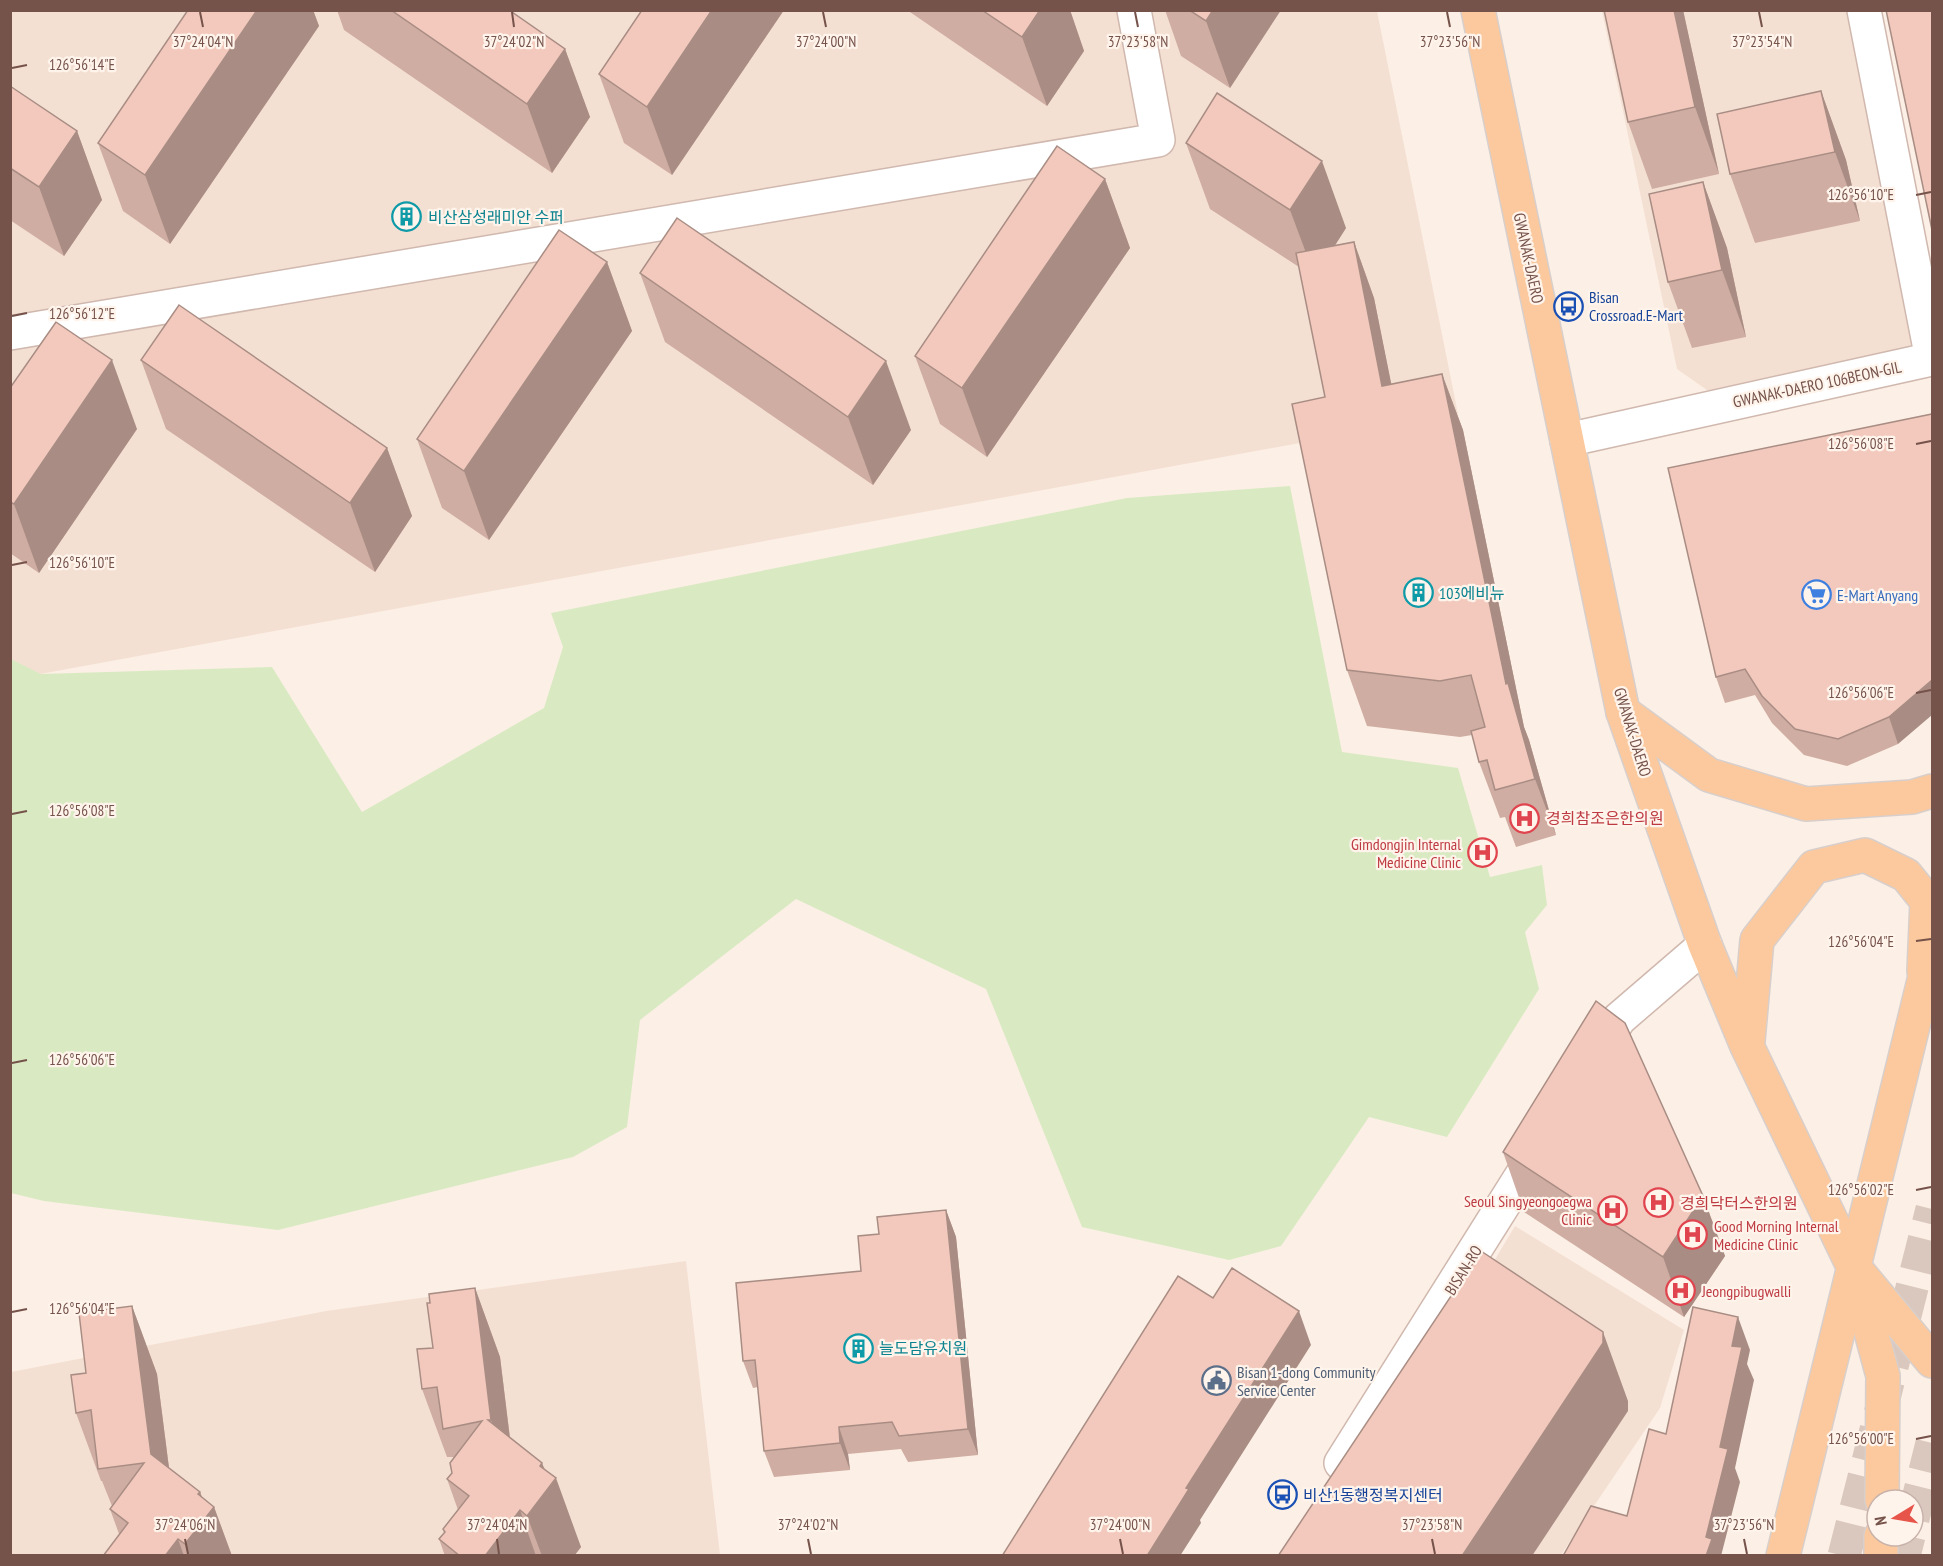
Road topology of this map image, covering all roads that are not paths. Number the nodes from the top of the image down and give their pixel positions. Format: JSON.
{"nodes":[{"id":1,"x":1134,"y":10,"type":"edge"},
{"id":2,"x":1478,"y":10,"type":"edge"},
{"id":3,"x":1864,"y":10,"type":"edge"},
{"id":4,"x":10,"y":333,"type":"edge"},
{"id":5,"x":1932,"y":359,"type":"edge"},
{"id":6,"x":1567,"y":440,"type":"junction"},
{"id":7,"x":1623,"y":712,"type":"junction"},
{"id":8,"x":1932,"y":791,"type":"edge"},
{"id":9,"x":1705,"y":945,"type":"junction"},
{"id":10,"x":1932,"y":948,"type":"edge"},
{"id":11,"x":1924,"y":980,"type":"junction"},
{"id":12,"x":1747,"y":1046,"type":"junction"},
{"id":13,"x":1581,"y":1080,"type":"edge"},
{"id":14,"x":1556,"y":1121,"type":"edge"},
{"id":15,"x":1853,"y":1266,"type":"junction"},
{"id":16,"x":1932,"y":1361,"type":"edge"},
{"id":17,"x":1325,"y":1488,"type":"edge"},
{"id":18,"x":1882,"y":1488,"type":"edge"},
{"id":19,"x":1783,"y":1556,"type":"edge"}],
"edges":[{"from":1,"to":4,"type":"street"},
{"from":2,"to":6,"type":"main road","name":"GWANAK-DAERO"},
{"from":3,"to":5,"type":"street","name":"GWANAK-DAERO 106BEON-GIL"},
{"from":5,"to":6,"type":"street","name":"GWANAK-DAERO 106BEON-GIL"},
{"from":6,"to":7,"type":"main road","name":"GWANAK-DAERO"},
{"from":7,"to":8,"type":"main road"},
{"from":7,"to":9,"type":"main road","name":"GWANAK-DAERO"},
{"from":9,"to":12,"type":"main road","name":"GWANAK-DAERO"},
{"from":9,"to":13,"type":"street"},
{"from":10,"to":11,"type":"main road"},
{"from":11,"to":12,"type":"main road"},
{"from":11,"to":15,"type":"main road"},
{"from":12,"to":15,"type":"main road","name":"GWANAK-DAERO"},
{"from":14,"to":17,"type":"street","name":"BISAN-RO"},
{"from":15,"to":16,"type":"main road","name":"GWANAK-DAERO"},
{"from":15,"to":18,"type":"main road"},
{"from":15,"to":19,"type":"main road"}]}
